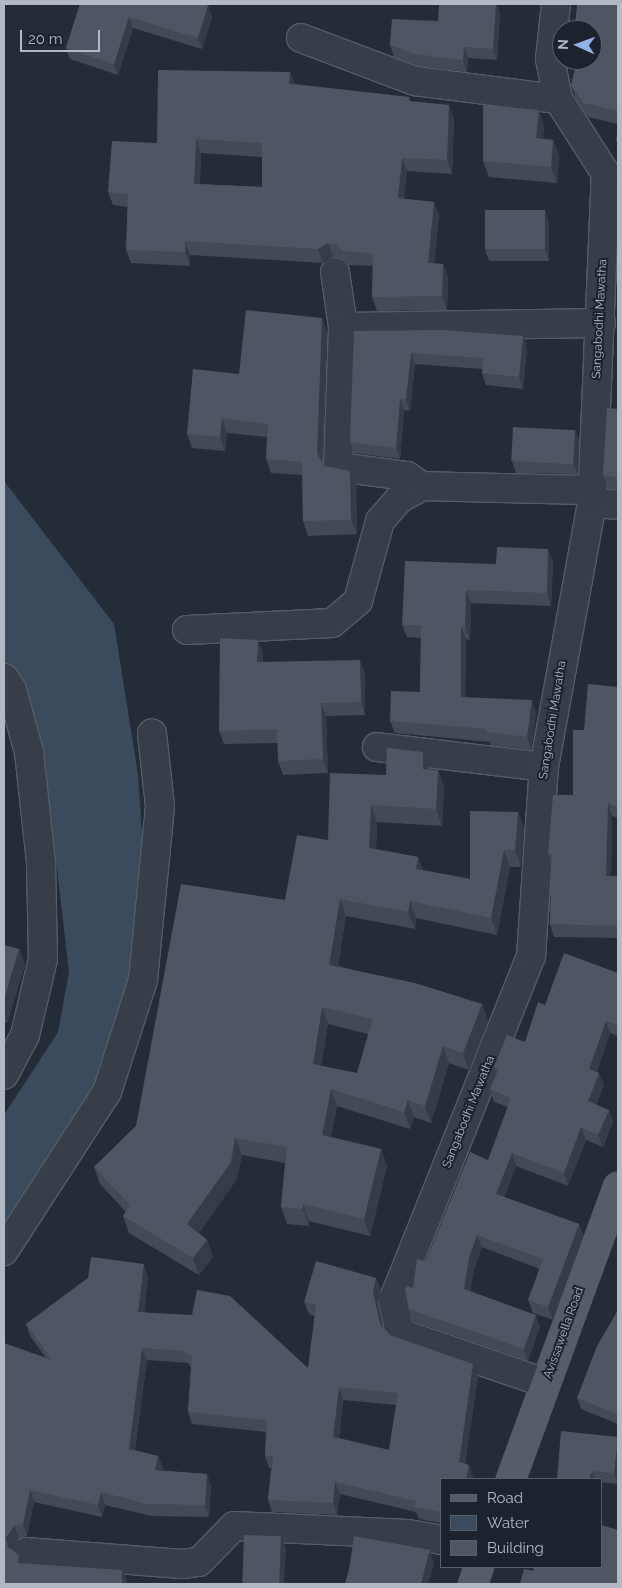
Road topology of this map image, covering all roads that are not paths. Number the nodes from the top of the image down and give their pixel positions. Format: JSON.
{"nodes":[{"id":1,"x":556,"y":4,"type":"edge"},
{"id":2,"x":301,"y":38,"type":"dead end"},
{"id":3,"x":558,"y":99,"type":"junction"},
{"id":4,"x":335,"y":272,"type":"dead end"},
{"id":5,"x":601,"y":323,"type":"junction"},
{"id":6,"x":343,"y":327,"type":"junction"},
{"id":7,"x":422,"y":486,"type":"junction"},
{"id":8,"x":600,"y":499,"type":"edge"},
{"id":9,"x":187,"y":630,"type":"dead end"},
{"id":10,"x":4,"y":678,"type":"edge"},
{"id":11,"x":152,"y":733,"type":"dead end"},
{"id":12,"x":377,"y":747,"type":"dead end"},
{"id":13,"x":544,"y":767,"type":"junction"},
{"id":14,"x":4,"y":1074,"type":"edge"},
{"id":15,"x":618,"y":1187,"type":"edge"},
{"id":16,"x":4,"y":1251,"type":"edge"},
{"id":17,"x":545,"y":1383,"type":"junction"},
{"id":18,"x":511,"y":1478,"type":"edge"},
{"id":19,"x":440,"y":1540,"type":"edge"},
{"id":20,"x":26,"y":1552,"type":"dead end"},
{"id":21,"x":479,"y":1568,"type":"edge"},
{"id":22,"x":473,"y":1584,"type":"edge"}],
"edges":[{"from":1,"to":3,"type":"street","name":"Sangabodhi Mawatha"},
{"from":2,"to":3,"type":"street"},
{"from":3,"to":5,"type":"street","name":"Sangabodhi Mawatha"},
{"from":4,"to":6,"type":"street"},
{"from":5,"to":6,"type":"street"},
{"from":5,"to":8,"type":"street","name":"Sangabodhi Mawatha"},
{"from":6,"to":7,"type":"street"},
{"from":7,"to":8,"type":"street"},
{"from":7,"to":9,"type":"street"},
{"from":8,"to":13,"type":"street","name":"Sangabodhi Mawatha"},
{"from":10,"to":14,"type":"street"},
{"from":11,"to":16,"type":"street"},
{"from":12,"to":13,"type":"street"},
{"from":13,"to":17,"type":"street","name":"Sangabodhi Mawatha"},
{"from":15,"to":17,"type":"main road","name":"Avissawella Road"},
{"from":17,"to":18,"type":"main road","name":"Avissawella Road"},
{"from":19,"to":20,"type":"street"},
{"from":21,"to":22,"type":"main road"}]}
